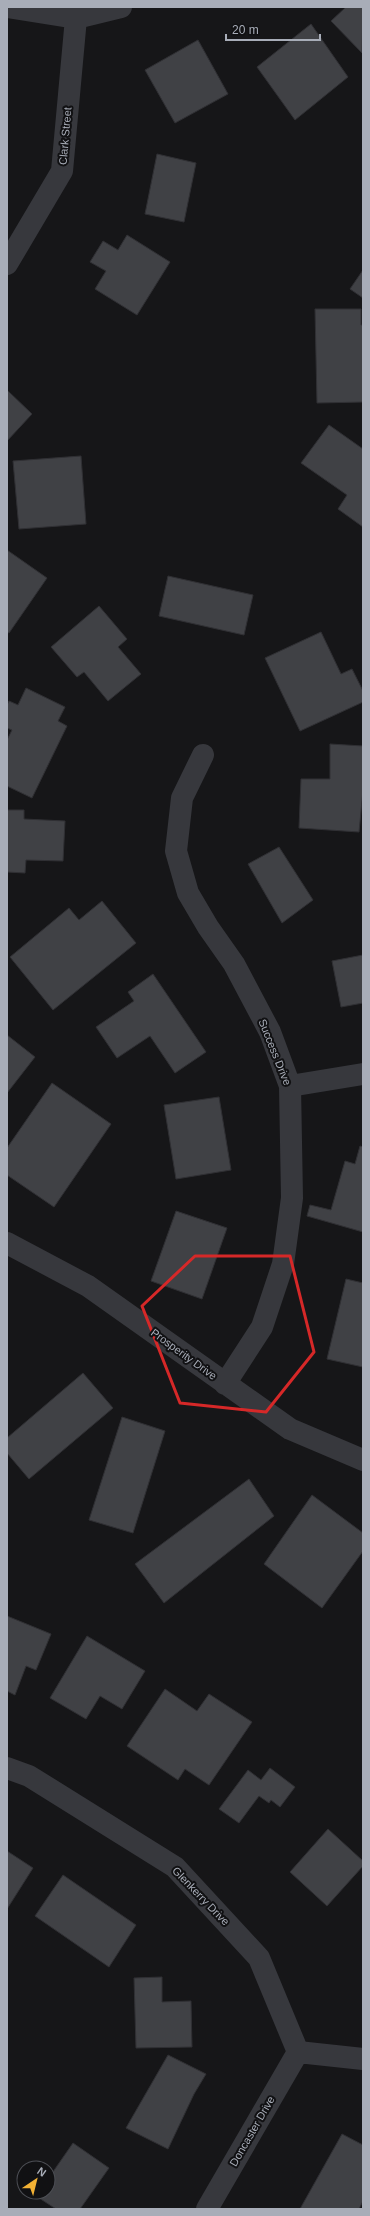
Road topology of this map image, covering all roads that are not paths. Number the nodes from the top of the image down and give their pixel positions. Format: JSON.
{"nodes":[{"id":1,"x":7,"y":7,"type":"edge"},
{"id":2,"x":121,"y":7,"type":"edge"},
{"id":3,"x":76,"y":18,"type":"junction"},
{"id":4,"x":7,"y":264,"type":"edge"},
{"id":5,"x":203,"y":756,"type":"dead end"},
{"id":6,"x":363,"y":1074,"type":"edge"},
{"id":7,"x":290,"y":1086,"type":"junction"},
{"id":8,"x":7,"y":1243,"type":"edge"},
{"id":9,"x":225,"y":1384,"type":"junction"},
{"id":10,"x":363,"y":1460,"type":"edge"},
{"id":11,"x":7,"y":1768,"type":"edge"},
{"id":12,"x":298,"y":2052,"type":"junction"},
{"id":13,"x":363,"y":2059,"type":"edge"},
{"id":14,"x":207,"y":2209,"type":"edge"}],
"edges":[{"from":1,"to":3,"type":"street"},
{"from":2,"to":3,"type":"street"},
{"from":3,"to":4,"type":"street","name":"Clark Street"},
{"from":5,"to":7,"type":"street","name":"Success Drive"},
{"from":6,"to":7,"type":"street"},
{"from":7,"to":9,"type":"street","name":"Success Drive"},
{"from":8,"to":9,"type":"street","name":"Prosperity Drive"},
{"from":9,"to":10,"type":"street","name":"Prosperity Drive"},
{"from":11,"to":12,"type":"street","name":"Glenkerry Drive"},
{"from":12,"to":13,"type":"street"},
{"from":12,"to":14,"type":"street","name":"Doncaster Drive"}]}
